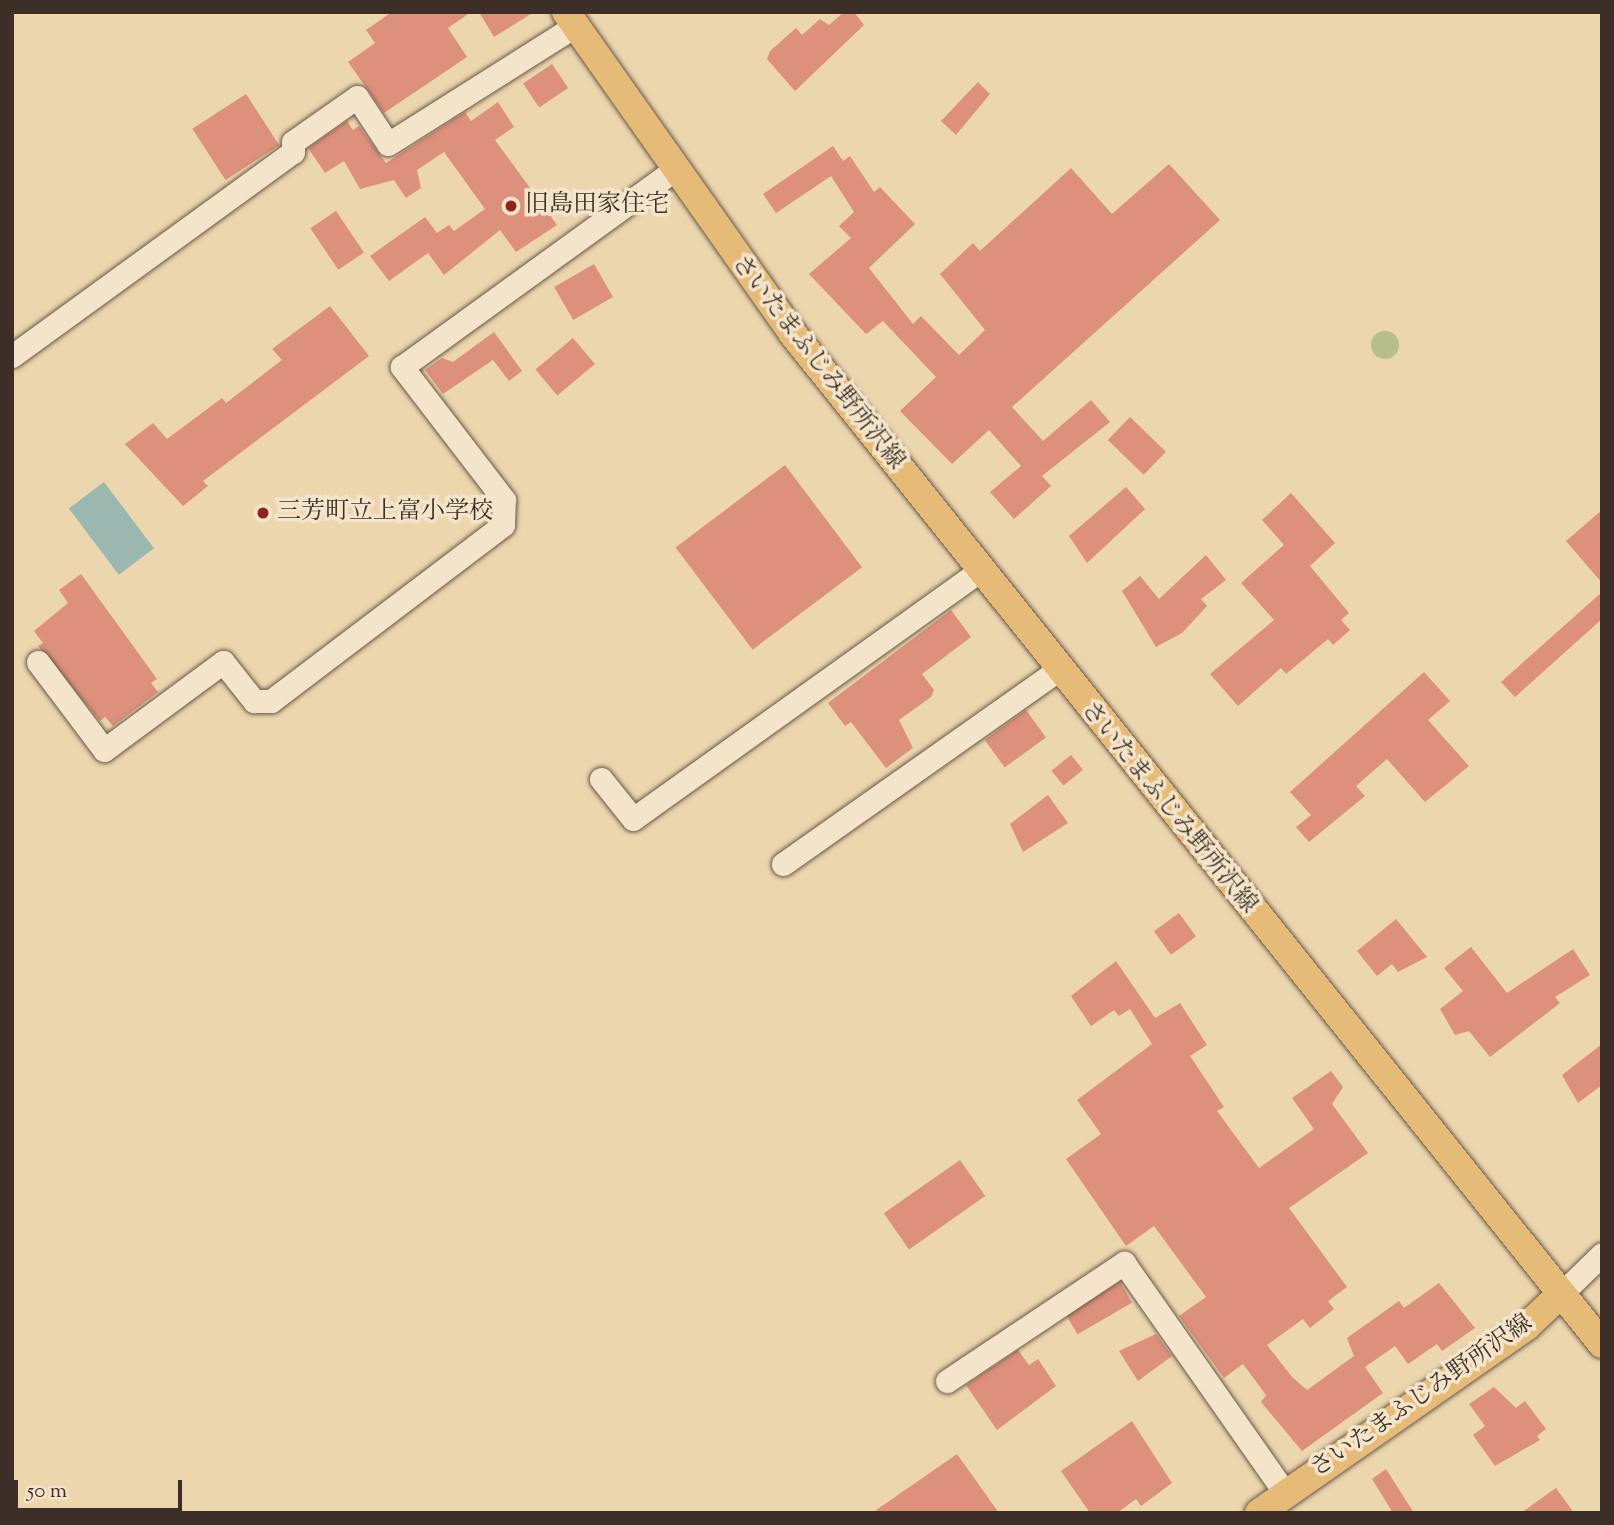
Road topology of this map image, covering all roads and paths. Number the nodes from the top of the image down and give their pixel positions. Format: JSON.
{"nodes":[{"id":1,"x":571,"y":19,"type":"edge"},
{"id":2,"x":673,"y":171,"type":"junction"},
{"id":3,"x":12,"y":356,"type":"edge"},
{"id":4,"x":979,"y":571,"type":"junction"},
{"id":5,"x":38,"y":662,"type":"dead end"},
{"id":6,"x":1057,"y":671,"type":"junction"},
{"id":7,"x":601,"y":779,"type":"dead end"},
{"id":8,"x":783,"y":864,"type":"dead end"},
{"id":9,"x":1602,"y":1254,"type":"edge"},
{"id":10,"x":1561,"y":1294,"type":"junction"},
{"id":11,"x":1602,"y":1344,"type":"edge"},
{"id":12,"x":947,"y":1381,"type":"dead end"},
{"id":13,"x":1286,"y":1494,"type":"junction"},
{"id":14,"x":1259,"y":1513,"type":"edge"}],
"edges":[{"from":1,"to":2,"type":"main road","name":"さいたまふじみ野所沢線"},
{"from":1,"to":3,"type":"street"},
{"from":2,"to":4,"type":"main road","name":"さいたまふじみ野所沢線"},
{"from":2,"to":5,"type":"street"},
{"from":4,"to":6,"type":"main road","name":"さいたまふじみ野所沢線"},
{"from":4,"to":7,"type":"street"},
{"from":6,"to":8,"type":"street"},
{"from":6,"to":10,"type":"main road","name":"さいたまふじみ野所沢線"},
{"from":9,"to":10,"type":"street"},
{"from":10,"to":11,"type":"main road"},
{"from":10,"to":13,"type":"main road","name":"さいたまふじみ野所沢線"},
{"from":12,"to":13,"type":"street"},
{"from":13,"to":14,"type":"main road","name":"さいたまふじみ野所沢線"}]}
